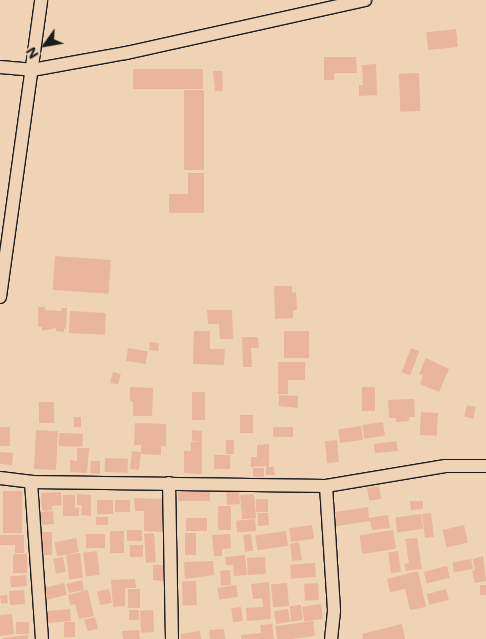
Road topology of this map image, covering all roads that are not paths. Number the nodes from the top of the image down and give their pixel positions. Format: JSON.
{"nodes":[{"id":1,"x":41,"y":0,"type":"edge"},
{"id":2,"x":364,"y":0,"type":"edge"},
{"id":3,"x":0,"y":67,"type":"edge"},
{"id":4,"x":32,"y":70,"type":"junction"},
{"id":5,"x":0,"y":297,"type":"edge"},
{"id":6,"x":486,"y":466,"type":"edge"},
{"id":7,"x":0,"y":478,"type":"edge"},
{"id":8,"x":31,"y":482,"type":"junction"},
{"id":9,"x":169,"y":483,"type":"junction"},
{"id":10,"x":326,"y":486,"type":"junction"},
{"id":11,"x":42,"y":639,"type":"edge"},
{"id":12,"x":172,"y":639,"type":"edge"},
{"id":13,"x":331,"y":639,"type":"edge"}],
"edges":[{"from":1,"to":4,"type":"street"},
{"from":2,"to":4,"type":"street"},
{"from":3,"to":4,"type":"street"},
{"from":4,"to":5,"type":"street"},
{"from":6,"to":10,"type":"street"},
{"from":7,"to":8,"type":"street"},
{"from":8,"to":9,"type":"street"},
{"from":8,"to":11,"type":"street"},
{"from":9,"to":10,"type":"street"},
{"from":9,"to":12,"type":"street"},
{"from":10,"to":13,"type":"street"}]}
